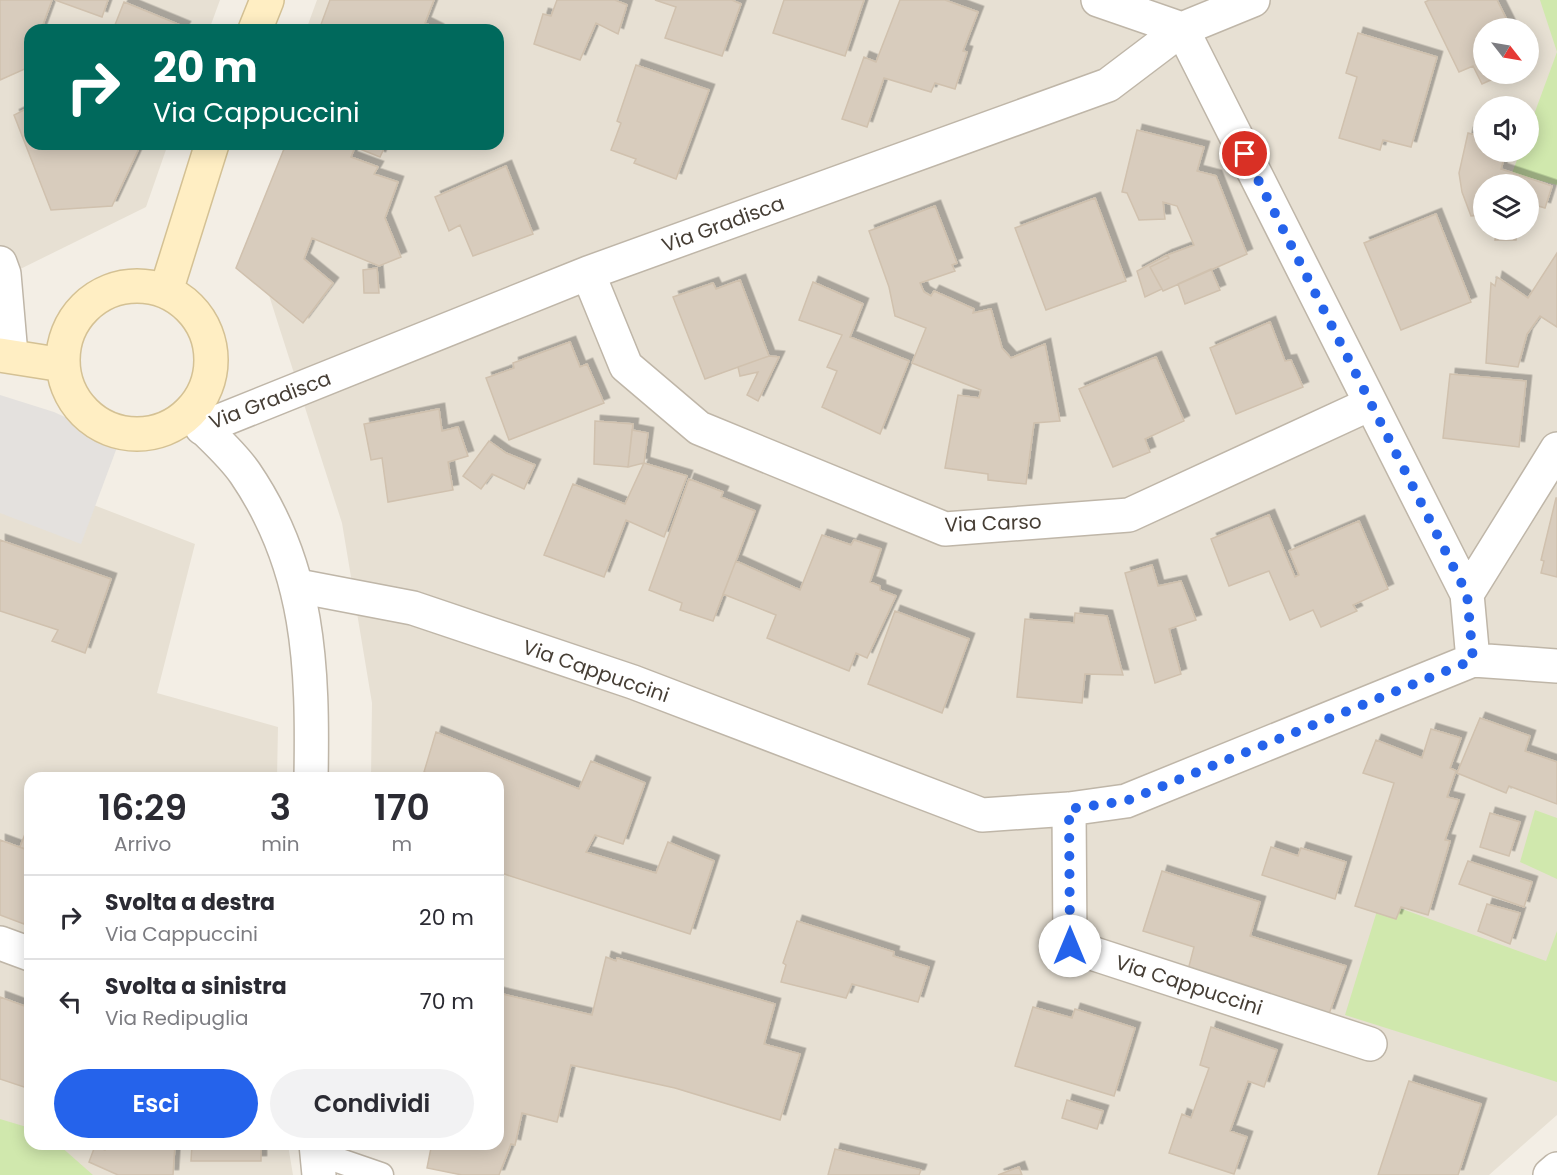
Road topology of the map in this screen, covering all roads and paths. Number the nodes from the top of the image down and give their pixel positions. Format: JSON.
{"nodes":[{"id":1,"x":267,"y":0,"type":"edge"},
{"id":2,"x":1098,"y":0,"type":"edge"},
{"id":3,"x":1254,"y":0,"type":"edge"},
{"id":4,"x":257,"y":24,"type":"edge"},
{"id":5,"x":1182,"y":29,"type":"junction"},
{"id":6,"x":210,"y":150,"type":"edge"},
{"id":7,"x":0,"y":263,"type":"edge"},
{"id":8,"x":588,"y":273,"type":"junction"},
{"id":9,"x":166,"y":291,"type":"junction"},
{"id":10,"x":5,"y":355,"type":"edge"},
{"id":11,"x":63,"y":365,"type":"junction"},
{"id":12,"x":1370,"y":404,"type":"junction"},
{"id":13,"x":196,"y":420,"type":"junction"},
{"id":14,"x":1557,"y":449,"type":"edge"},
{"id":15,"x":298,"y":586,"type":"junction"},
{"id":16,"x":1467,"y":594,"type":"junction"},
{"id":17,"x":1473,"y":660,"type":"junction"},
{"id":18,"x":1557,"y":666,"type":"edge"},
{"id":19,"x":311,"y":772,"type":"edge"},
{"id":20,"x":1069,"y":809,"type":"junction"},
{"id":21,"x":0,"y":943,"type":"edge"},
{"id":22,"x":24,"y":952,"type":"edge"},
{"id":23,"x":1370,"y":1044,"type":"dead end"},
{"id":24,"x":321,"y":1162,"type":"edge"},
{"id":25,"x":1557,"y":1168,"type":"edge"},
{"id":26,"x":381,"y":1175,"type":"edge"},
{"id":27,"x":1550,"y":1175,"type":"edge"}],
"edges":[{"from":1,"to":4,"type":"main road"},
{"from":2,"to":5,"type":"street"},
{"from":3,"to":5,"type":"street","name":"Via Gradisca"},
{"from":5,"to":8,"type":"street","name":"Via Gradisca"},
{"from":5,"to":12,"type":"street"},
{"from":6,"to":9,"type":"main road"},
{"from":7,"to":10,"type":"street"},
{"from":8,"to":12,"type":"street","name":"Via Carso"},
{"from":8,"to":13,"type":"street","name":"Via Gradisca"},
{"from":9,"to":11,"type":"main road"},
{"from":9,"to":13,"type":"main road"},
{"from":10,"to":11,"type":"main road"},
{"from":11,"to":13,"type":"main road"},
{"from":12,"to":16,"type":"street"},
{"from":13,"to":15,"type":"street"},
{"from":14,"to":16,"type":"street"},
{"from":15,"to":19,"type":"street"},
{"from":15,"to":20,"type":"street","name":"Via Cappuccini"},
{"from":16,"to":17,"type":"street"},
{"from":17,"to":18,"type":"street","name":"Via Cappuccini"},
{"from":17,"to":20,"type":"street","name":"Via Cappuccini"},
{"from":20,"to":23,"type":"street","name":"Via Cappuccini"},
{"from":21,"to":22,"type":"street"},
{"from":24,"to":26,"type":"lane"},
{"from":25,"to":27,"type":"street"}]}
